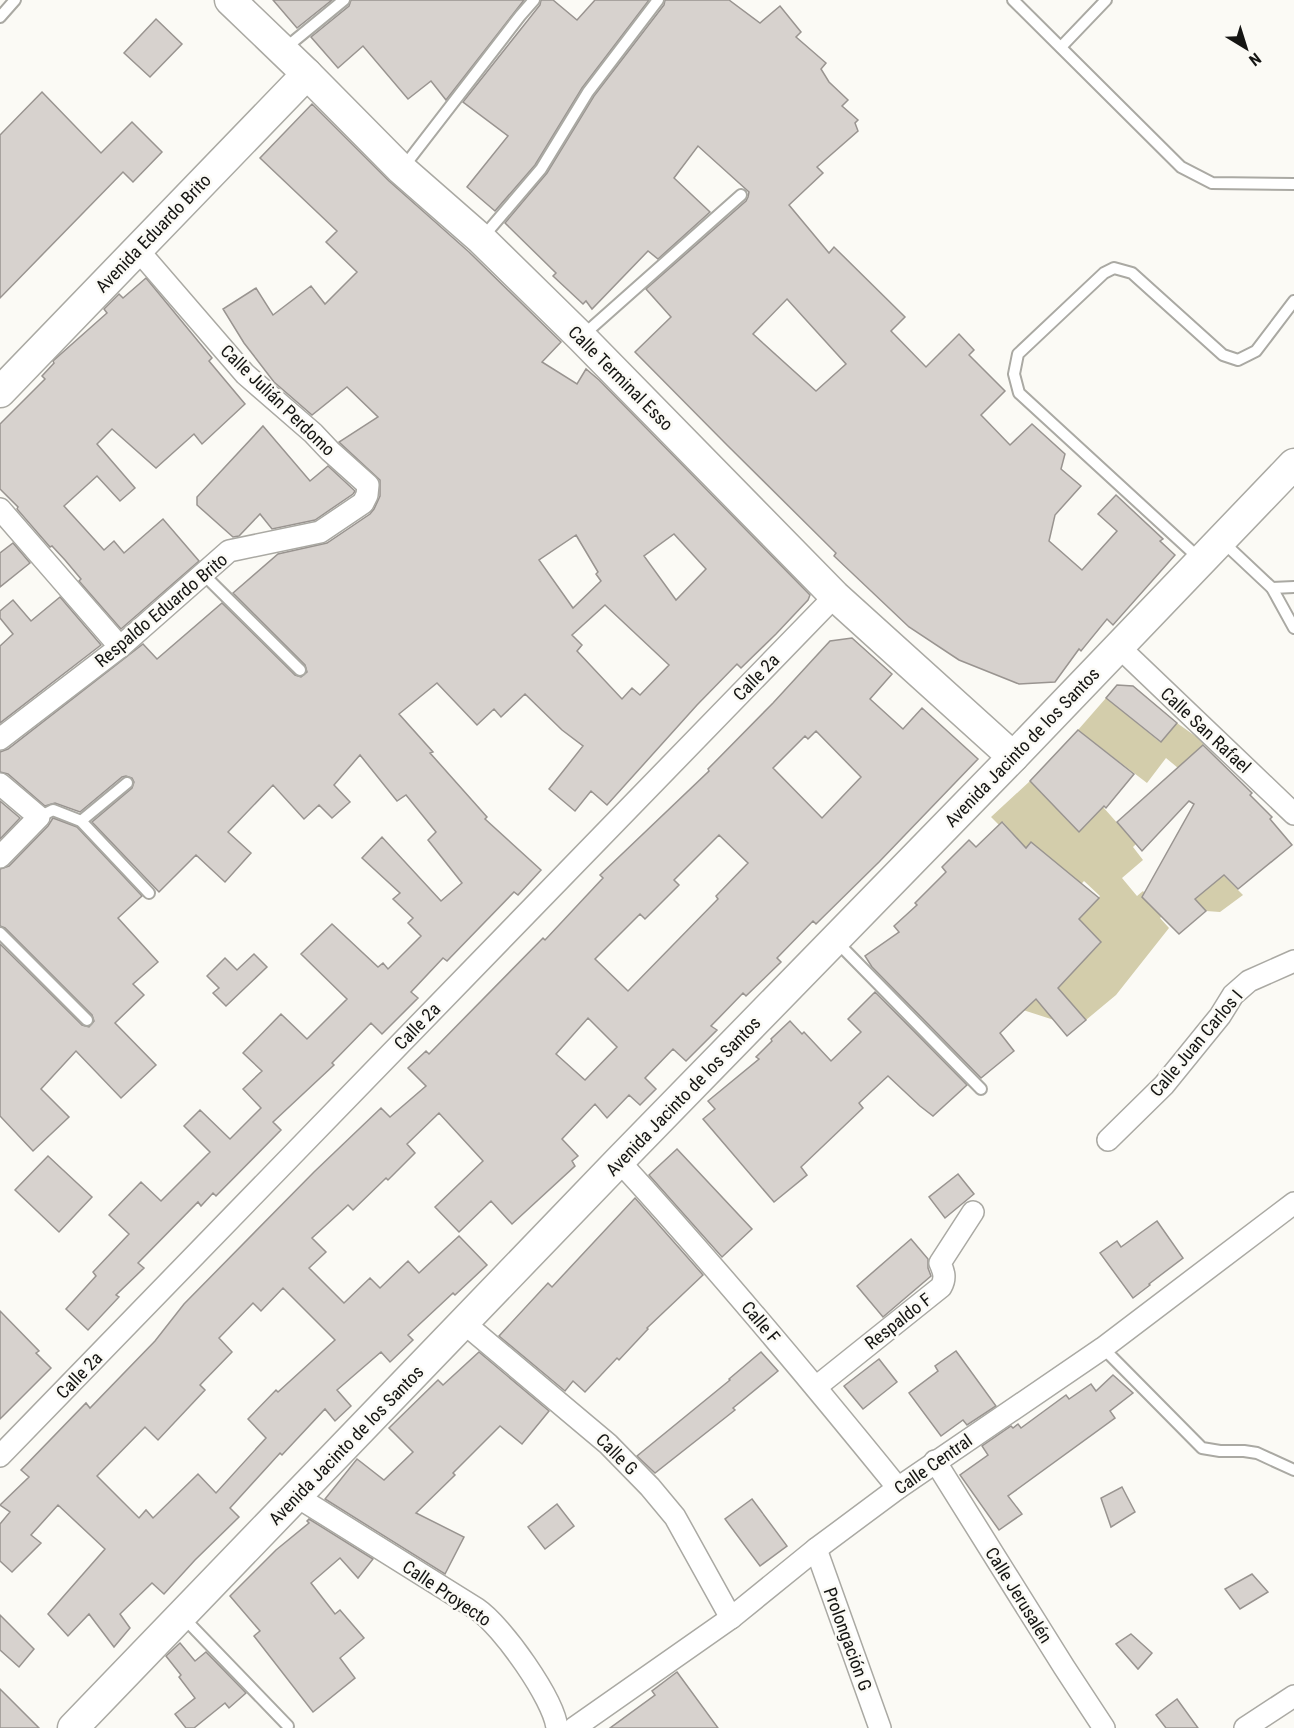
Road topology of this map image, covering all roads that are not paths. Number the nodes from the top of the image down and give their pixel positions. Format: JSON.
{"nodes":[{"id":1,"x":15,"y":0,"type":"edge"},
{"id":2,"x":230,"y":0,"type":"edge"},
{"id":3,"x":344,"y":0,"type":"edge"},
{"id":4,"x":534,"y":0,"type":"edge"},
{"id":5,"x":658,"y":0,"type":"edge"},
{"id":6,"x":1013,"y":0,"type":"edge"},
{"id":7,"x":1106,"y":0,"type":"edge"},
{"id":8,"x":0,"y":17,"type":"edge"},
{"id":9,"x":1061,"y":47,"type":"junction"},
{"id":10,"x":283,"y":51,"type":"junction"},
{"id":11,"x":307,"y":74,"type":"junction"},
{"id":12,"x":401,"y":169,"type":"junction"},
{"id":13,"x":1294,"y":184,"type":"edge"},
{"id":14,"x":741,"y":195,"type":"dead end"},
{"id":15,"x":481,"y":239,"type":"junction"},
{"id":16,"x":137,"y":249,"type":"junction"},
{"id":17,"x":1294,"y":301,"type":"edge"},
{"id":18,"x":581,"y":337,"type":"junction"},
{"id":19,"x":0,"y":392,"type":"edge"},
{"id":20,"x":1294,"y":464,"type":"edge"},
{"id":21,"x":367,"y":495,"type":"joint"},
{"id":22,"x":0,"y":509,"type":"edge"},
{"id":23,"x":1211,"y":550,"type":"junction"},
{"id":24,"x":203,"y":574,"type":"junction"},
{"id":25,"x":1294,"y":587,"type":"edge"},
{"id":26,"x":1272,"y":588,"type":"junction"},
{"id":27,"x":835,"y":596,"type":"junction"},
{"id":28,"x":1294,"y":628,"type":"edge"},
{"id":29,"x":1118,"y":646,"type":"junction"},
{"id":30,"x":120,"y":647,"type":"junction"},
{"id":31,"x":300,"y":670,"type":"dead end"},
{"id":32,"x":0,"y":739,"type":"edge"},
{"id":33,"x":1013,"y":757,"type":"junction"},
{"id":34,"x":127,"y":783,"type":"dead end"},
{"id":35,"x":0,"y":784,"type":"edge"},
{"id":36,"x":1294,"y":814,"type":"edge"},
{"id":37,"x":39,"y":817,"type":"junction"},
{"id":38,"x":81,"y":821,"type":"junction"},
{"id":39,"x":0,"y":857,"type":"edge"},
{"id":40,"x":149,"y":893,"type":"dead end"},
{"id":41,"x":0,"y":933,"type":"edge"},
{"id":42,"x":835,"y":940,"type":"junction"},
{"id":43,"x":1294,"y":961,"type":"edge"},
{"id":44,"x":87,"y":1020,"type":"dead end"},
{"id":45,"x":981,"y":1089,"type":"dead end"},
{"id":46,"x":1108,"y":1140,"type":"dead end"},
{"id":47,"x":619,"y":1161,"type":"junction"},
{"id":48,"x":1294,"y":1203,"type":"edge"},
{"id":49,"x":973,"y":1212,"type":"dead end"},
{"id":50,"x":464,"y":1323,"type":"junction"},
{"id":51,"x":1103,"y":1348,"type":"junction"},
{"id":52,"x":816,"y":1387,"type":"junction"},
{"id":53,"x":0,"y":1456,"type":"edge"},
{"id":54,"x":936,"y":1461,"type":"junction"},
{"id":55,"x":1294,"y":1470,"type":"edge"},
{"id":56,"x":898,"y":1488,"type":"junction"},
{"id":57,"x":296,"y":1496,"type":"junction"},
{"id":58,"x":816,"y":1549,"type":"junction"},
{"id":59,"x":182,"y":1616,"type":"junction"},
{"id":60,"x":731,"y":1618,"type":"junction"},
{"id":61,"x":1294,"y":1696,"type":"edge"},
{"id":62,"x":288,"y":1726,"type":"dead end"},
{"id":63,"x":73,"y":1728,"type":"edge"},
{"id":64,"x":557,"y":1728,"type":"edge"},
{"id":65,"x":574,"y":1728,"type":"edge"},
{"id":66,"x":880,"y":1728,"type":"edge"},
{"id":67,"x":1104,"y":1728,"type":"edge"},
{"id":68,"x":1245,"y":1728,"type":"edge"}],
"edges":[{"from":1,"to":8,"type":"lane"},
{"from":2,"to":10,"type":"main road","name":"Calle Terminal Esso"},
{"from":3,"to":10,"type":"lane"},
{"from":4,"to":12,"type":"lane"},
{"from":5,"to":15,"type":"lane"},
{"from":6,"to":9,"type":"lane"},
{"from":7,"to":9,"type":"lane"},
{"from":9,"to":13,"type":"lane"},
{"from":10,"to":11,"type":"main road","name":"Calle Terminal Esso"},
{"from":11,"to":12,"type":"main road","name":"Calle Terminal Esso"},
{"from":11,"to":16,"type":"main road","name":"Avenida Eduardo Brito"},
{"from":12,"to":15,"type":"main road","name":"Calle Terminal Esso"},
{"from":14,"to":18,"type":"lane"},
{"from":15,"to":18,"type":"main road","name":"Calle Terminal Esso"},
{"from":16,"to":19,"type":"main road","name":"Avenida Eduardo Brito"},
{"from":16,"to":21,"type":"street","name":"Calle Julián Perdomo"},
{"from":17,"to":23,"type":"lane"},
{"from":18,"to":27,"type":"main road","name":"Calle Terminal Esso"},
{"from":20,"to":23,"type":"main road","name":"Avenida Jacinto de los Santos"},
{"from":21,"to":24,"type":"street","name":"Respaldo Eduardo Brito"},
{"from":22,"to":30,"type":"street"},
{"from":23,"to":26,"type":"lane"},
{"from":23,"to":29,"type":"main road","name":"Avenida Jacinto de los Santos"},
{"from":24,"to":30,"type":"street","name":"Respaldo Eduardo Brito"},
{"from":24,"to":31,"type":"lane"},
{"from":25,"to":26,"type":"lane"},
{"from":26,"to":28,"type":"lane"},
{"from":27,"to":33,"type":"main road","name":"Calle Terminal Esso"},
{"from":27,"to":53,"type":"street","name":"Calle 2a"},
{"from":29,"to":33,"type":"main road","name":"Avenida Jacinto de los Santos"},
{"from":29,"to":36,"type":"street","name":"Calle San Rafael"},
{"from":30,"to":32,"type":"street","name":"Respaldo Eduardo Brito"},
{"from":33,"to":42,"type":"main road","name":"Avenida Jacinto de los Santos"},
{"from":34,"to":38,"type":"lane"},
{"from":35,"to":37,"type":"street"},
{"from":37,"to":38,"type":"lane"},
{"from":37,"to":39,"type":"street"},
{"from":38,"to":40,"type":"lane"},
{"from":41,"to":44,"type":"lane"},
{"from":42,"to":45,"type":"lane"},
{"from":42,"to":47,"type":"main road","name":"Avenida Jacinto de los Santos"},
{"from":43,"to":46,"type":"street","name":"Calle Juan Carlos I"},
{"from":47,"to":50,"type":"main road","name":"Avenida Jacinto de los Santos"},
{"from":47,"to":52,"type":"street","name":"Calle F"},
{"from":48,"to":51,"type":"street","name":"Calle Central"},
{"from":49,"to":52,"type":"street","name":"Respaldo F"},
{"from":50,"to":57,"type":"main road","name":"Avenida Jacinto de los Santos"},
{"from":50,"to":60,"type":"street","name":"Calle G"},
{"from":51,"to":54,"type":"street","name":"Calle Central"},
{"from":51,"to":55,"type":"lane"},
{"from":52,"to":56,"type":"street","name":"Calle F"},
{"from":54,"to":56,"type":"street","name":"Calle Central"},
{"from":54,"to":67,"type":"street","name":"Calle Jerusalén"},
{"from":56,"to":58,"type":"street","name":"Calle Central"},
{"from":57,"to":59,"type":"main road","name":"Avenida Jacinto de los Santos"},
{"from":57,"to":64,"type":"street","name":"Calle Proyecto"},
{"from":58,"to":60,"type":"street","name":"Calle Central"},
{"from":58,"to":66,"type":"street","name":"Prolongación G"},
{"from":59,"to":62,"type":"lane"},
{"from":59,"to":63,"type":"main road","name":"Avenida Jacinto de los Santos"},
{"from":60,"to":65,"type":"street","name":"Calle Central"},
{"from":61,"to":68,"type":"street"}]}
